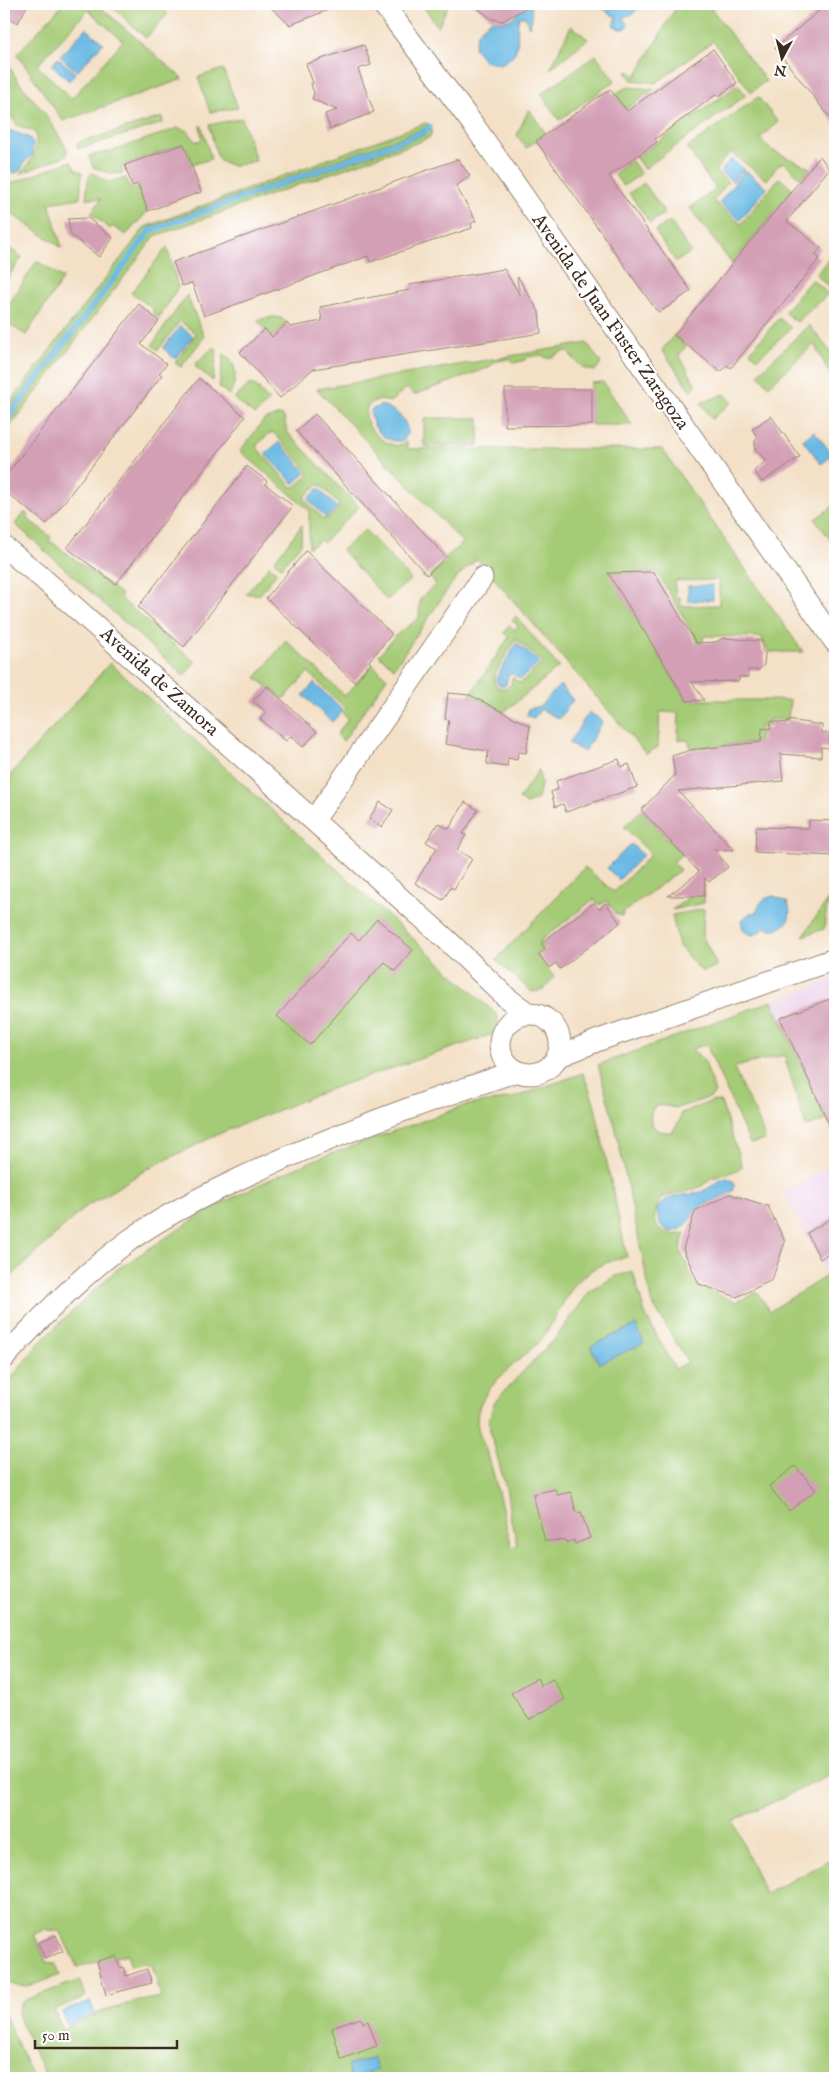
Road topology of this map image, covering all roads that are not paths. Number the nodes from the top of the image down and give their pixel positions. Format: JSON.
{"nodes":[{"id":1,"x":383,"y":4,"type":"edge"},
{"id":2,"x":4,"y":547,"type":"edge"},
{"id":3,"x":482,"y":578,"type":"dead end"},
{"id":4,"x":835,"y":642,"type":"edge"},
{"id":5,"x":314,"y":820,"type":"junction"},
{"id":6,"x":835,"y":959,"type":"edge"},
{"id":7,"x":508,"y":998,"type":"junction"},
{"id":8,"x":529,"y":1014,"type":"junction"},
{"id":9,"x":508,"y":1025,"type":"junction"},
{"id":10,"x":557,"y":1031,"type":"junction"},
{"id":11,"x":591,"y":1043,"type":"junction"},
{"id":12,"x":501,"y":1048,"type":"junction"},
{"id":13,"x":557,"y":1057,"type":"junction"},
{"id":14,"x":517,"y":1071,"type":"junction"},
{"id":15,"x":486,"y":1082,"type":"junction"},
{"id":16,"x":4,"y":1358,"type":"edge"}],
"edges":[{"from":1,"to":4,"type":"street","name":"Avenida de Juan Fuster Zaragoza"},
{"from":2,"to":5,"type":"street","name":"Avenida de Zamora"},
{"from":3,"to":5,"type":"street"},
{"from":5,"to":7,"type":"street","name":"Avenida de Zamora"},
{"from":6,"to":11,"type":"street"},
{"from":7,"to":8,"type":"street","name":"Avenida de Zamora"},
{"from":7,"to":9,"type":"street"},
{"from":8,"to":9,"type":"street"},
{"from":8,"to":10,"type":"street"},
{"from":9,"to":12,"type":"street"},
{"from":10,"to":11,"type":"street"},
{"from":10,"to":13,"type":"street"},
{"from":11,"to":13,"type":"street"},
{"from":12,"to":14,"type":"street"},
{"from":12,"to":15,"type":"street"},
{"from":13,"to":14,"type":"street"},
{"from":14,"to":15,"type":"street"},
{"from":15,"to":16,"type":"street"}]}
